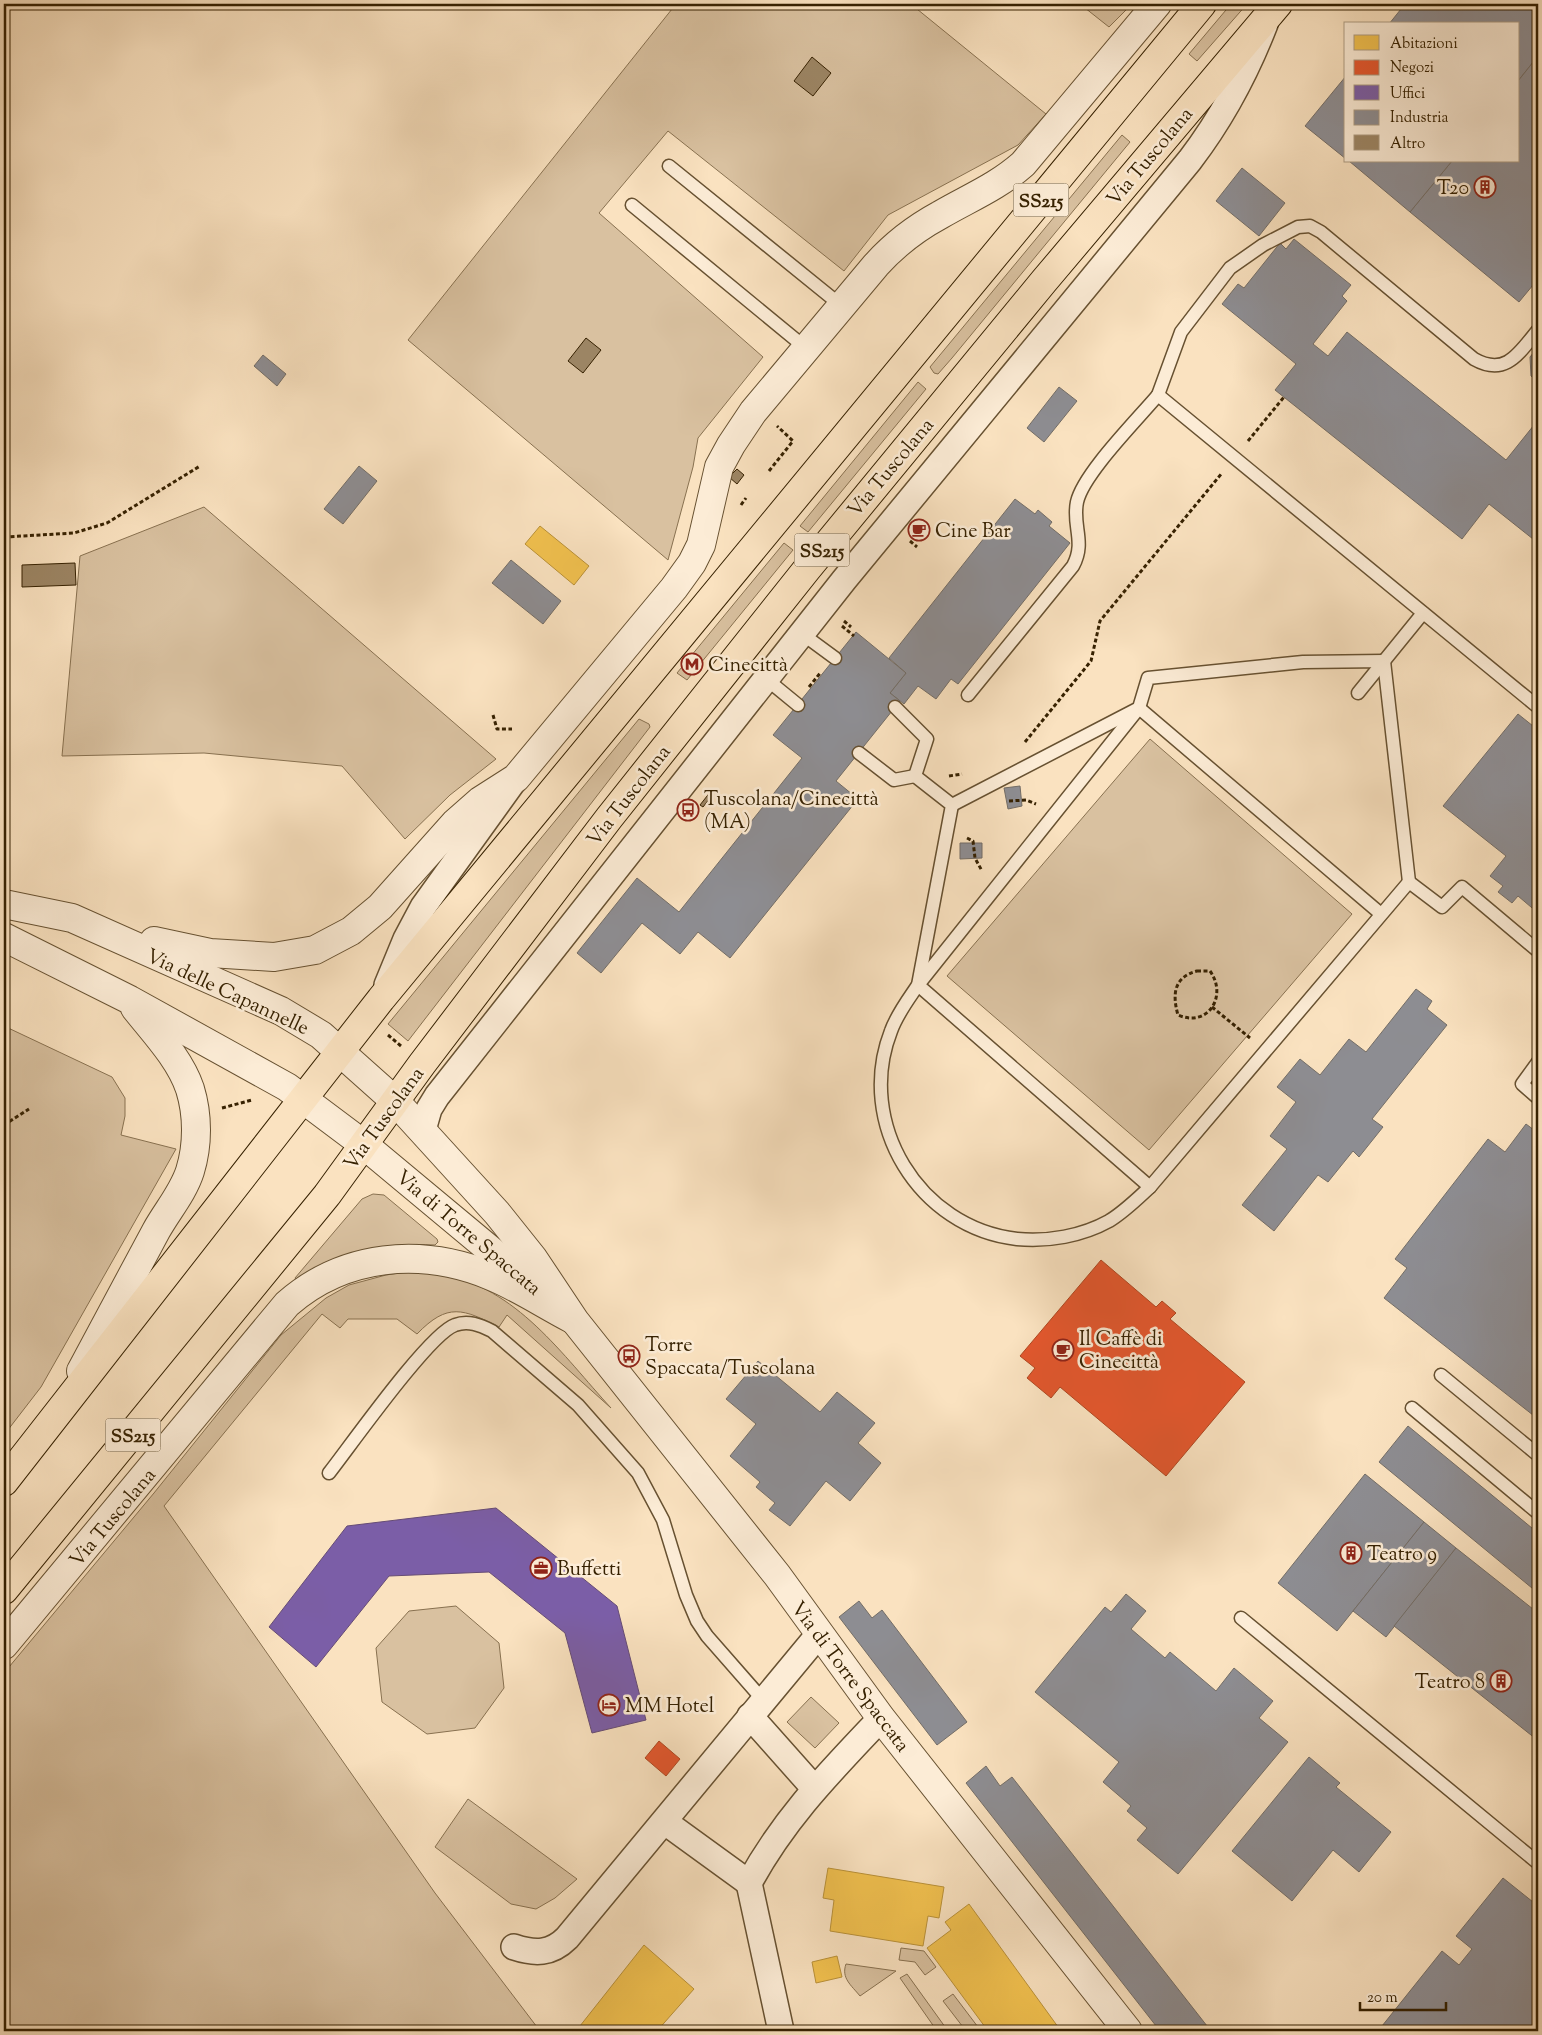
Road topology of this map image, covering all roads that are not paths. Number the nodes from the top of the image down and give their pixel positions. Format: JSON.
{"nodes":[{"id":1,"x":1157,"y":4,"type":"edge"},
{"id":2,"x":1202,"y":4,"type":"edge"},
{"id":3,"x":1274,"y":9,"type":"edge"},
{"id":4,"x":669,"y":166,"type":"dead end"},
{"id":5,"x":632,"y":205,"type":"dead end"},
{"id":6,"x":843,"y":307,"type":"junction"},
{"id":7,"x":1538,"y":330,"type":"edge"},
{"id":8,"x":807,"y":349,"type":"junction"},
{"id":9,"x":1158,"y":395,"type":"junction"},
{"id":10,"x":1423,"y":613,"type":"junction"},
{"id":11,"x":801,"y":633,"type":"junction"},
{"id":12,"x":835,"y":658,"type":"road end"},
{"id":13,"x":1384,"y":661,"type":"junction"},
{"id":14,"x":766,"y":678,"type":"junction"},
{"id":15,"x":1358,"y":693,"type":"dead end"},
{"id":16,"x":968,"y":695,"type":"dead end"},
{"id":17,"x":797,"y":704,"type":"road end"},
{"id":18,"x":896,"y":707,"type":"dead end"},
{"id":19,"x":1538,"y":707,"type":"edge"},
{"id":20,"x":1139,"y":708,"type":"junction"},
{"id":21,"x":859,"y":753,"type":"dead end"},
{"id":22,"x":914,"y":776,"type":"junction"},
{"id":23,"x":516,"y":778,"type":"junction"},
{"id":24,"x":952,"y":805,"type":"junction"},
{"id":25,"x":1409,"y":882,"type":"junction"},
{"id":26,"x":4,"y":904,"type":"edge"},
{"id":27,"x":1381,"y":914,"type":"junction"},
{"id":28,"x":72,"y":918,"type":"junction"},
{"id":29,"x":4,"y":936,"type":"edge"},
{"id":30,"x":1538,"y":951,"type":"edge"},
{"id":31,"x":918,"y":985,"type":"junction"},
{"id":32,"x":382,"y":999,"type":"junction"},
{"id":33,"x":130,"y":1000,"type":"junction"},
{"id":34,"x":341,"y":1052,"type":"junction"},
{"id":35,"x":1538,"y":1062,"type":"edge"},
{"id":36,"x":446,"y":1085,"type":"junction"},
{"id":37,"x":1538,"y":1098,"type":"edge"},
{"id":38,"x":304,"y":1099,"type":"junction"},
{"id":39,"x":396,"y":1101,"type":"junction"},
{"id":40,"x":423,"y":1130,"type":"junction"},
{"id":41,"x":363,"y":1144,"type":"junction"},
{"id":42,"x":1150,"y":1187,"type":"junction"},
{"id":43,"x":575,"y":1321,"type":"junction"},
{"id":44,"x":1441,"y":1375,"type":"dead end"},
{"id":45,"x":1412,"y":1408,"type":"dead end"},
{"id":46,"x":60,"y":1411,"type":"junction"},
{"id":47,"x":1538,"y":1455,"type":"edge"},
{"id":48,"x":328,"y":1473,"type":"dead end"},
{"id":49,"x":4,"y":1482,"type":"edge"},
{"id":50,"x":1538,"y":1513,"type":"edge"},
{"id":51,"x":4,"y":1590,"type":"edge"},
{"id":52,"x":1241,"y":1618,"type":"dead end"},
{"id":53,"x":819,"y":1634,"type":"junction"},
{"id":54,"x":4,"y":1646,"type":"edge"},
{"id":55,"x":757,"y":1708,"type":"junction"},
{"id":56,"x":881,"y":1718,"type":"junction"},
{"id":57,"x":814,"y":1788,"type":"junction"},
{"id":58,"x":665,"y":1822,"type":"junction"},
{"id":59,"x":1538,"y":1863,"type":"edge"},
{"id":60,"x":749,"y":1883,"type":"junction"},
{"id":61,"x":514,"y":1947,"type":"dead end"},
{"id":62,"x":781,"y":2031,"type":"edge"},
{"id":63,"x":1128,"y":2031,"type":"edge"}],
"edges":[{"from":1,"to":6,"type":"street"},
{"from":2,"to":32,"type":"main road","number":"SS215"},
{"from":3,"to":11,"type":"street","name":"Via Tuscolana"},
{"from":3,"to":39,"type":"main road","name":"Via Tuscolana","number":"SS215"},
{"from":4,"to":6,"type":"lane"},
{"from":5,"to":8,"type":"lane"},
{"from":6,"to":8,"type":"street"},
{"from":7,"to":9,"type":"lane"},
{"from":8,"to":23,"type":"street"},
{"from":9,"to":10,"type":"lane"},
{"from":9,"to":16,"type":"lane"},
{"from":10,"to":13,"type":"lane"},
{"from":10,"to":19,"type":"lane"},
{"from":11,"to":12,"type":"lane"},
{"from":11,"to":14,"type":"street","name":"Via Tuscolana"},
{"from":13,"to":15,"type":"lane"},
{"from":13,"to":20,"type":"lane"},
{"from":13,"to":25,"type":"lane"},
{"from":14,"to":17,"type":"lane"},
{"from":14,"to":36,"type":"street","name":"Via Tuscolana"},
{"from":18,"to":22,"type":"lane"},
{"from":20,"to":24,"type":"lane"},
{"from":20,"to":27,"type":"lane"},
{"from":20,"to":31,"type":"lane"},
{"from":21,"to":22,"type":"lane"},
{"from":22,"to":24,"type":"lane"},
{"from":23,"to":28,"type":"street"},
{"from":23,"to":32,"type":"street"},
{"from":24,"to":31,"type":"lane"},
{"from":25,"to":27,"type":"lane"},
{"from":25,"to":30,"type":"lane"},
{"from":26,"to":28,"type":"street","name":"Via delle Capannelle"},
{"from":27,"to":42,"type":"lane"},
{"from":28,"to":34,"type":"street","name":"Via delle Capannelle"},
{"from":29,"to":33,"type":"street"},
{"from":31,"to":42,"type":"lane"},
{"from":31,"to":42,"type":"lane"},
{"from":32,"to":34,"type":"main road","number":"SS215"},
{"from":33,"to":38,"type":"street"},
{"from":33,"to":46,"type":"street"},
{"from":34,"to":38,"type":"main road","number":"SS215"},
{"from":34,"to":39,"type":"street","name":"Via delle Capannelle"},
{"from":35,"to":37,"type":"lane"},
{"from":36,"to":39,"type":"street"},
{"from":36,"to":40,"type":"street","name":"Via Tuscolana"},
{"from":38,"to":41,"type":"street"},
{"from":38,"to":46,"type":"main road","number":"SS215"},
{"from":39,"to":40,"type":"street","name":"Via delle Capannelle"},
{"from":39,"to":41,"type":"main road","name":"Via Tuscolana","number":"SS215"},
{"from":40,"to":43,"type":"street","name":"Via di Torre Spaccata"},
{"from":41,"to":43,"type":"street","name":"Via di Torre Spaccata"},
{"from":41,"to":51,"type":"main road","name":"Via Tuscolana","number":"SS215"},
{"from":43,"to":53,"type":"street","name":"Via di Torre Spaccata"},
{"from":43,"to":54,"type":"street","name":"Via Tuscolana"},
{"from":44,"to":47,"type":"lane"},
{"from":45,"to":50,"type":"lane"},
{"from":46,"to":49,"type":"main road","number":"SS215"},
{"from":48,"to":55,"type":"lane"},
{"from":52,"to":59,"type":"lane"},
{"from":53,"to":55,"type":"street"},
{"from":53,"to":56,"type":"street","name":"Via di Torre Spaccata"},
{"from":55,"to":57,"type":"street"},
{"from":55,"to":58,"type":"street"},
{"from":56,"to":57,"type":"street"},
{"from":56,"to":63,"type":"street","name":"Via di Torre Spaccata"},
{"from":57,"to":60,"type":"street"},
{"from":58,"to":60,"type":"street"},
{"from":58,"to":61,"type":"street"},
{"from":60,"to":62,"type":"street"}]}
